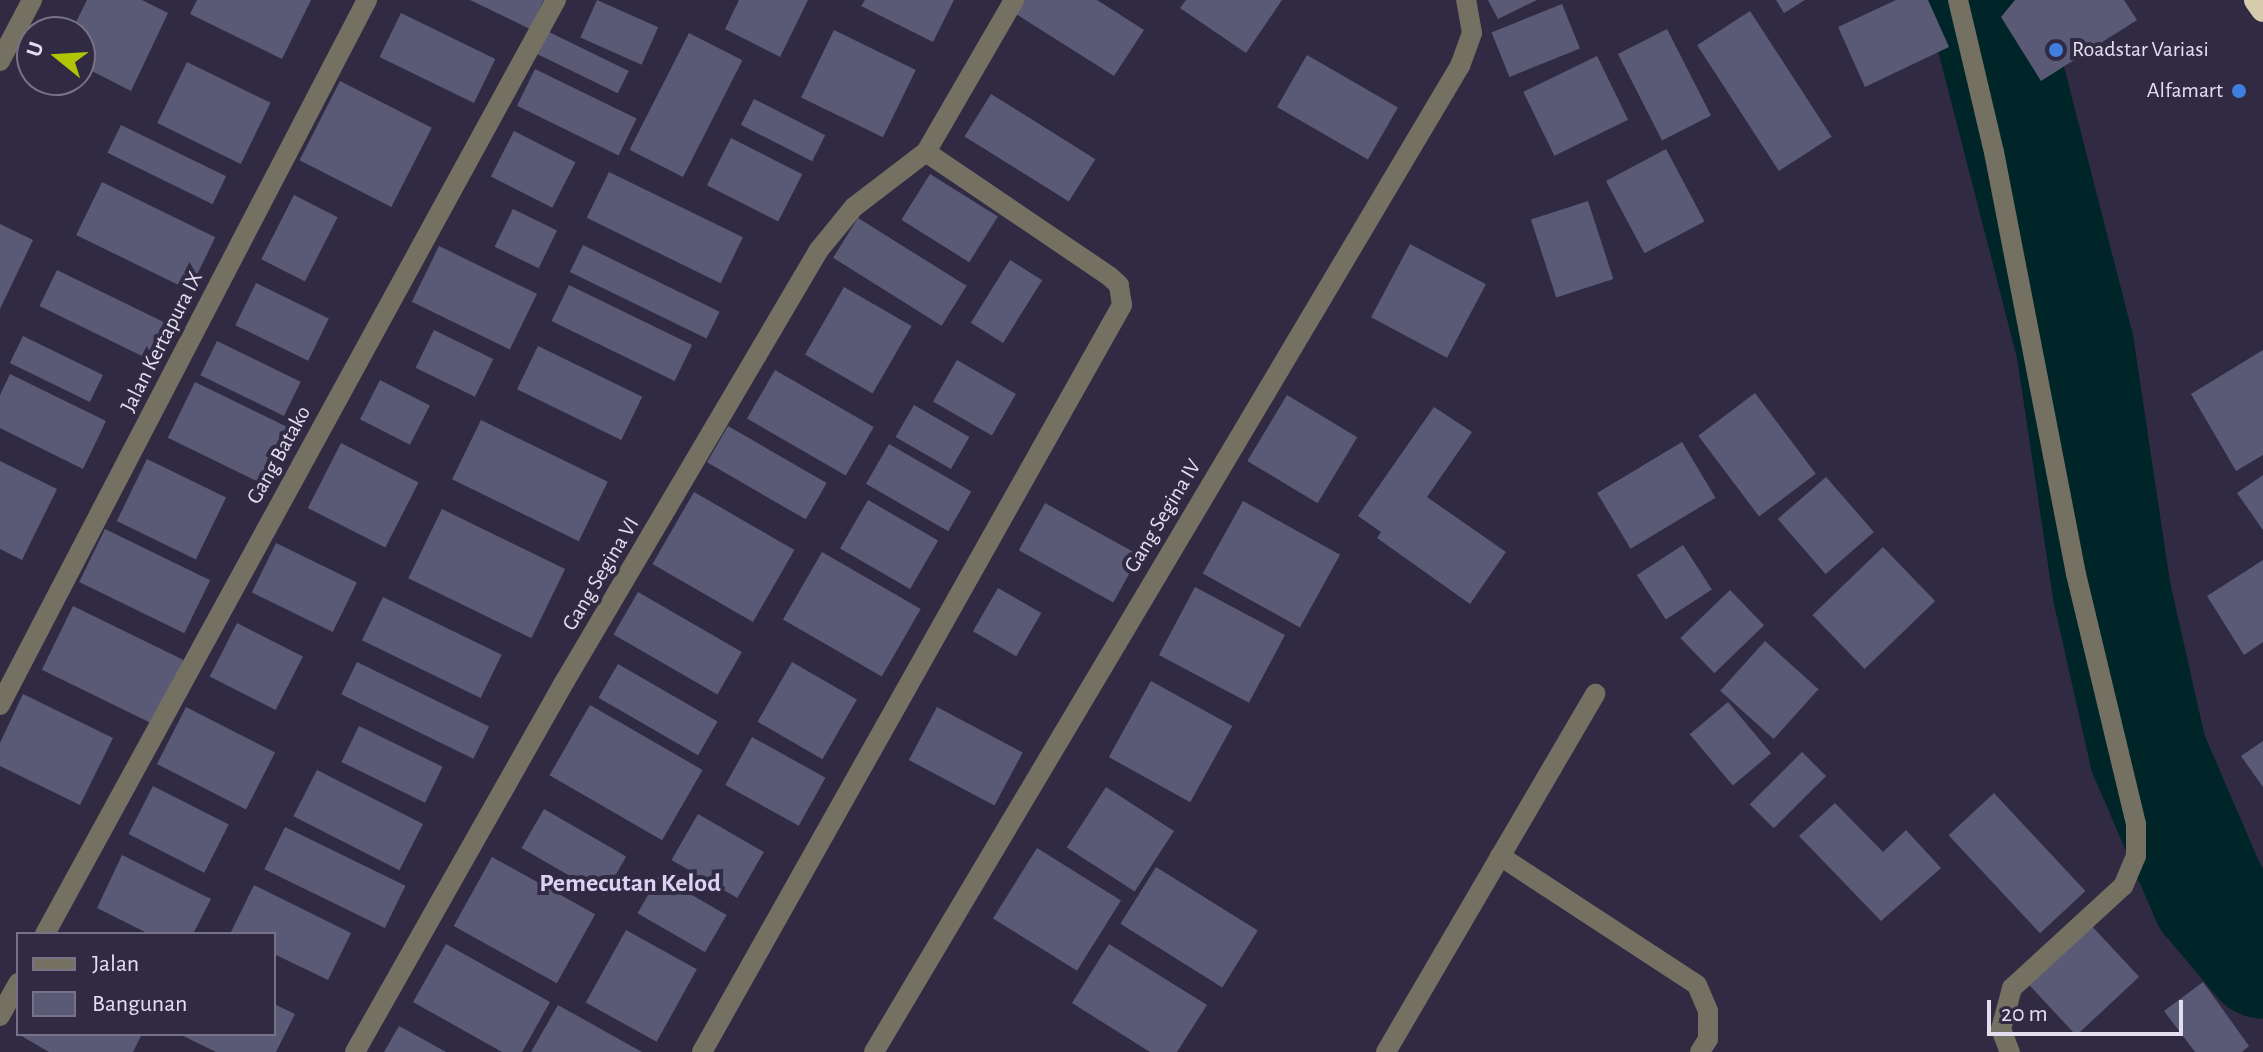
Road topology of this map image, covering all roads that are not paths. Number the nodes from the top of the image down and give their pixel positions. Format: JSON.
{"nodes":[{"id":1,"x":32,"y":0,"type":"edge"},
{"id":2,"x":367,"y":0,"type":"edge"},
{"id":3,"x":556,"y":0,"type":"edge"},
{"id":4,"x":1014,"y":0,"type":"edge"},
{"id":5,"x":1466,"y":0,"type":"edge"},
{"id":6,"x":1958,"y":0,"type":"edge"},
{"id":7,"x":2256,"y":0,"type":"edge"},
{"id":8,"x":2263,"y":10,"type":"edge"},
{"id":9,"x":0,"y":61,"type":"edge"},
{"id":10,"x":926,"y":152,"type":"junction"},
{"id":11,"x":1595,"y":694,"type":"dead end"},
{"id":12,"x":0,"y":705,"type":"edge"},
{"id":13,"x":1500,"y":856,"type":"junction"},
{"id":14,"x":46,"y":932,"type":"edge"},
{"id":15,"x":16,"y":987,"type":"edge"},
{"id":16,"x":0,"y":1016,"type":"edge"},
{"id":17,"x":355,"y":1052,"type":"edge"},
{"id":18,"x":702,"y":1052,"type":"edge"},
{"id":19,"x":874,"y":1052,"type":"edge"},
{"id":20,"x":1386,"y":1052,"type":"edge"},
{"id":21,"x":1700,"y":1052,"type":"edge"},
{"id":22,"x":2010,"y":1052,"type":"edge"}],
"edges":[{"from":1,"to":9,"type":"street"},
{"from":2,"to":12,"type":"street","name":"Jalan Kertapura IX"},
{"from":3,"to":14,"type":"street","name":"Gang Batako"},
{"from":4,"to":10,"type":"street"},
{"from":5,"to":19,"type":"street","name":"Gang Segina IV"},
{"from":6,"to":22,"type":"street"},
{"from":7,"to":8,"type":"highway"},
{"from":10,"to":17,"type":"street","name":"Gang Segina VI"},
{"from":10,"to":18,"type":"street"},
{"from":11,"to":13,"type":"street"},
{"from":13,"to":20,"type":"street"},
{"from":13,"to":21,"type":"street"},
{"from":15,"to":16,"type":"street"}]}
